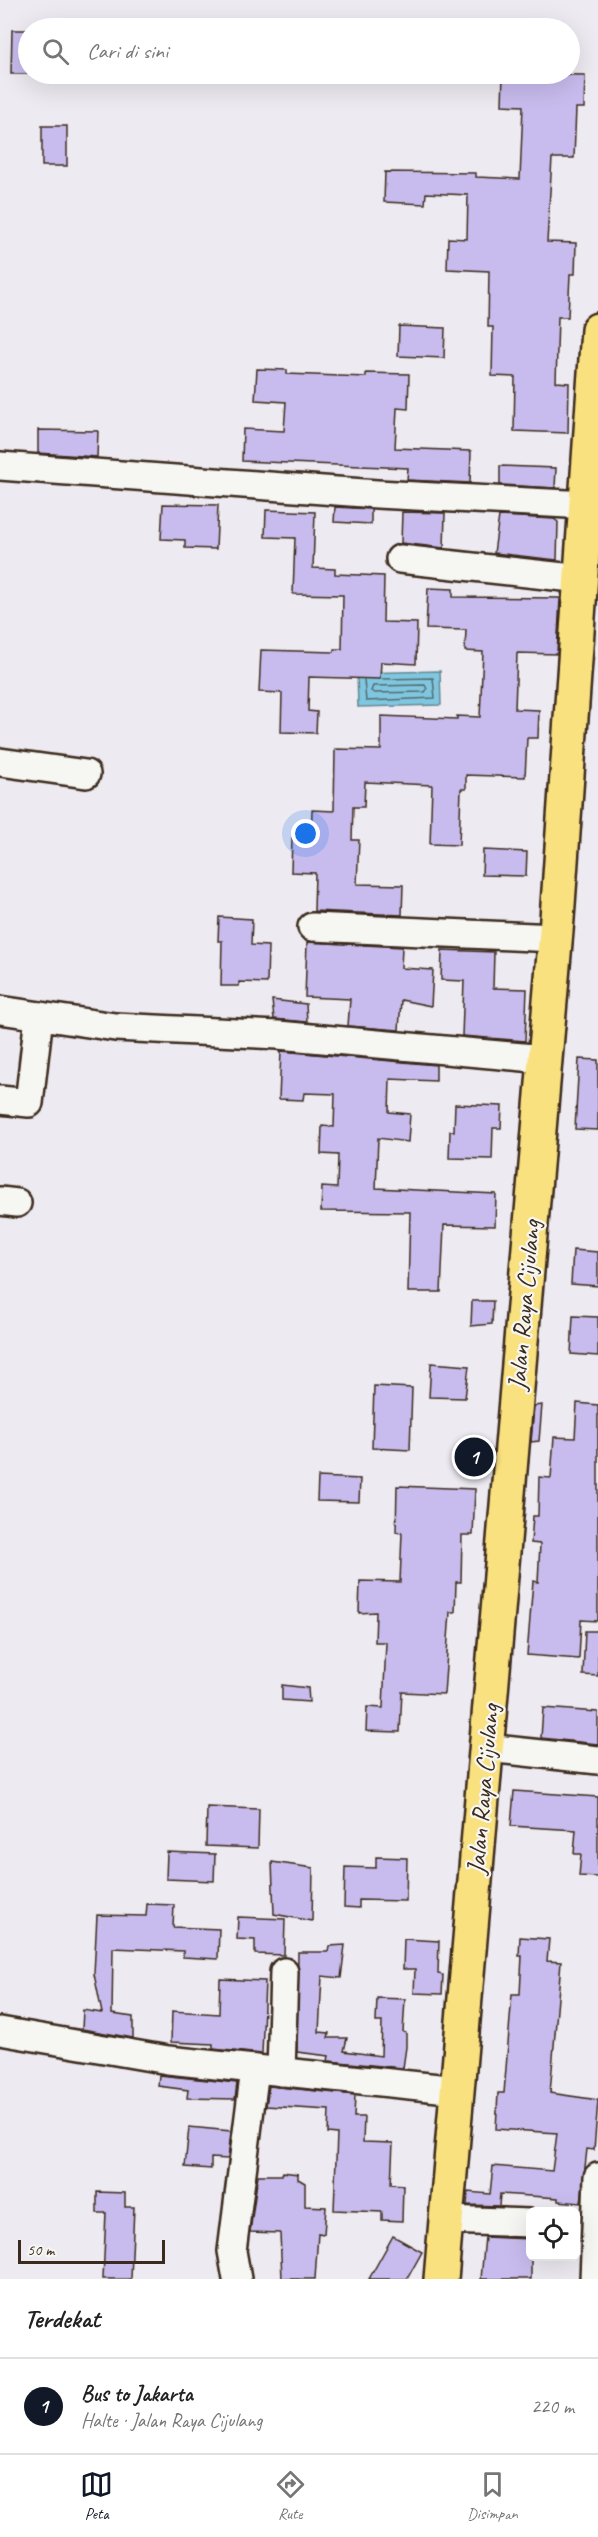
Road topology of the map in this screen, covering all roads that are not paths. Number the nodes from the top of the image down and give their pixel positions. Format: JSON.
{"nodes":[{"id":1,"x":598,"y":330,"type":"edge"},
{"id":2,"x":0,"y":466,"type":"edge"},
{"id":3,"x":587,"y":505,"type":"junction"},
{"id":4,"x":400,"y":559,"type":"dead end"},
{"id":5,"x":582,"y":579,"type":"junction"},
{"id":6,"x":0,"y":762,"type":"edge"},
{"id":7,"x":86,"y":774,"type":"dead end"},
{"id":8,"x":312,"y":927,"type":"dead end"},
{"id":9,"x":555,"y":938,"type":"junction"},
{"id":10,"x":0,"y":1010,"type":"edge"},
{"id":11,"x":39,"y":1016,"type":"junction"},
{"id":12,"x":545,"y":1059,"type":"junction"},
{"id":13,"x":0,"y":1100,"type":"edge"},
{"id":14,"x":487,"y":1748,"type":"junction"},
{"id":15,"x":598,"y":1760,"type":"edge"},
{"id":16,"x":284,"y":1972,"type":"dead end"},
{"id":17,"x":0,"y":2031,"type":"edge"},
{"id":18,"x":268,"y":2071,"type":"junction"},
{"id":19,"x":458,"y":2090,"type":"junction"},
{"id":20,"x":598,"y":2177,"type":"edge"},
{"id":21,"x":446,"y":2220,"type":"junction"},
{"id":22,"x":526,"y":2223,"type":"edge"},
{"id":23,"x":585,"y":2225,"type":"edge"},
{"id":24,"x":237,"y":2279,"type":"edge"},
{"id":25,"x":441,"y":2279,"type":"edge"},
{"id":26,"x":594,"y":2279,"type":"edge"}],
"edges":[{"from":1,"to":3,"type":"highway","name":"Jalan Raya Cijulang"},
{"from":2,"to":3,"type":"street"},
{"from":3,"to":5,"type":"highway","name":"Jalan Raya Cijulang"},
{"from":4,"to":5,"type":"street"},
{"from":5,"to":9,"type":"highway","name":"Jalan Raya Cijulang"},
{"from":6,"to":7,"type":"street"},
{"from":8,"to":9,"type":"street"},
{"from":9,"to":12,"type":"highway","name":"Jalan Raya Cijulang"},
{"from":10,"to":11,"type":"street"},
{"from":11,"to":12,"type":"street"},
{"from":11,"to":13,"type":"street"},
{"from":12,"to":14,"type":"highway","name":"Jalan Raya Cijulang"},
{"from":14,"to":15,"type":"street"},
{"from":14,"to":19,"type":"highway","name":"Jalan Raya Cijulang"},
{"from":16,"to":18,"type":"street"},
{"from":17,"to":18,"type":"street"},
{"from":18,"to":19,"type":"street"},
{"from":18,"to":24,"type":"street"},
{"from":19,"to":21,"type":"highway","name":"Jalan Raya Cijulang"},
{"from":20,"to":23,"type":"street"},
{"from":21,"to":22,"type":"street"},
{"from":21,"to":25,"type":"highway","name":"Jalan Raya Cijulang"},
{"from":23,"to":26,"type":"street"}]}
